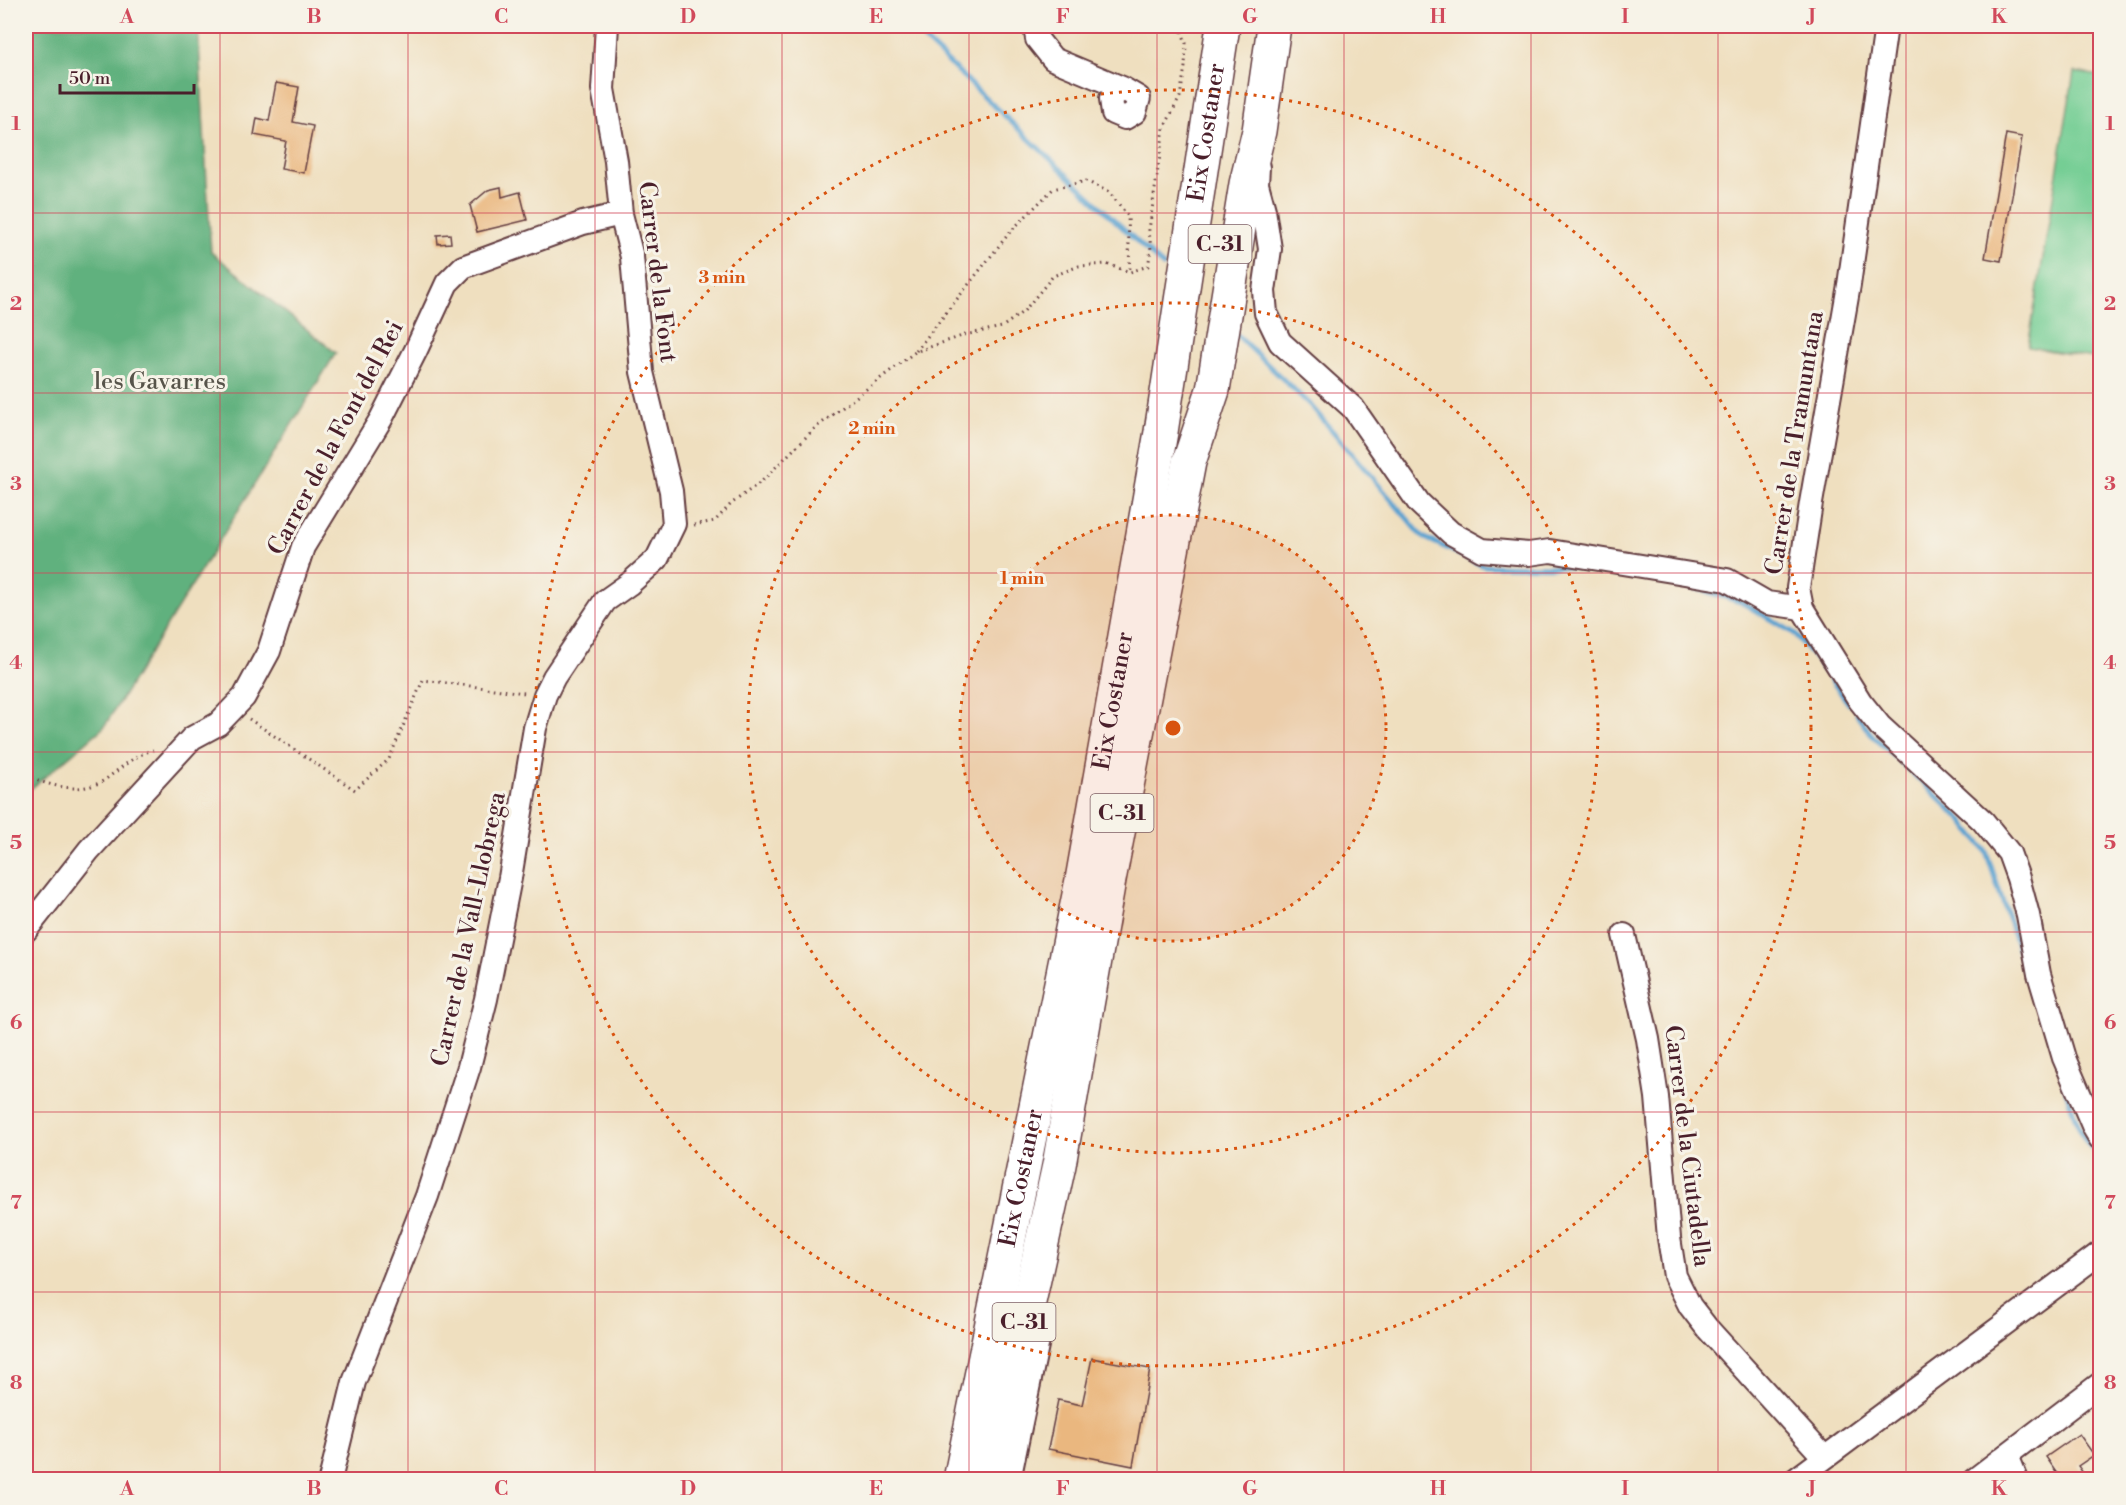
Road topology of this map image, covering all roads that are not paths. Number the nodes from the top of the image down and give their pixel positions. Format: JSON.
{"nodes":[{"id":1,"x":607,"y":26,"type":"edge"},
{"id":2,"x":1035,"y":26,"type":"edge"},
{"id":3,"x":1208,"y":26,"type":"edge"},
{"id":4,"x":1223,"y":26,"type":"edge"},
{"id":5,"x":1251,"y":26,"type":"edge"},
{"id":6,"x":1274,"y":26,"type":"edge"},
{"id":7,"x":1886,"y":26,"type":"edge"},
{"id":8,"x":1122,"y":88,"type":"dead end"},
{"id":9,"x":1259,"y":131,"type":"junction"},
{"id":10,"x":621,"y":214,"type":"junction"},
{"id":11,"x":1161,"y":432,"type":"junction"},
{"id":12,"x":1189,"y":462,"type":"junction"},
{"id":13,"x":674,"y":524,"type":"joint"},
{"id":14,"x":1802,"y":608,"type":"junction"},
{"id":15,"x":26,"y":930,"type":"edge"},
{"id":16,"x":1624,"y":935,"type":"dead end"},
{"id":17,"x":1062,"y":976,"type":"junction"},
{"id":18,"x":2100,"y":1138,"type":"edge"},
{"id":19,"x":1059,"y":1165,"type":"junction"},
{"id":20,"x":2100,"y":1253,"type":"edge"},
{"id":21,"x":1041,"y":1326,"type":"joint"},
{"id":22,"x":2100,"y":1384,"type":"edge"},
{"id":23,"x":2007,"y":1455,"type":"junction"},
{"id":24,"x":1824,"y":1456,"type":"junction"},
{"id":25,"x":330,"y":1479,"type":"edge"},
{"id":26,"x":947,"y":1479,"type":"edge"},
{"id":27,"x":960,"y":1479,"type":"edge"},
{"id":28,"x":990,"y":1479,"type":"edge"},
{"id":29,"x":1010,"y":1479,"type":"edge"},
{"id":30,"x":1795,"y":1479,"type":"edge"},
{"id":31,"x":1974,"y":1479,"type":"edge"},
{"id":32,"x":2017,"y":1479,"type":"edge"}],
"edges":[{"from":1,"to":10,"type":"street","name":"Carrer de la Font"},
{"from":2,"to":8,"type":"street"},
{"from":3,"to":11,"type":"highway"},
{"from":4,"to":11,"type":"highway","name":"Eix Costaner","number":"C-31"},
{"from":5,"to":12,"type":"highway","name":"Eix Costaner","number":"C-31"},
{"from":6,"to":9,"type":"highway"},
{"from":7,"to":14,"type":"street","name":"Carrer de la Tramuntana"},
{"from":9,"to":12,"type":"highway"},
{"from":9,"to":14,"type":"street"},
{"from":10,"to":13,"type":"street","name":"Carrer de la Font"},
{"from":10,"to":15,"type":"street","name":"Carrer de la Font del Rei"},
{"from":11,"to":17,"type":"highway","name":"Eix Costaner","number":"C-31"},
{"from":12,"to":19,"type":"highway","number":"C-31"},
{"from":13,"to":25,"type":"street","name":"Carrer de la Vall-Llobrega"},
{"from":14,"to":18,"type":"street","name":"Carrer de la Tramuntana"},
{"from":16,"to":24,"type":"street","name":"Carrer de la Ciutadella"},
{"from":17,"to":26,"type":"highway"},
{"from":17,"to":27,"type":"highway","name":"Eix Costaner","number":"C-31"},
{"from":19,"to":21,"type":"highway"},
{"from":19,"to":28,"type":"highway","number":"C-31"},
{"from":20,"to":24,"type":"street"},
{"from":21,"to":29,"type":"street"},
{"from":22,"to":23,"type":"street"},
{"from":23,"to":31,"type":"street"},
{"from":23,"to":32,"type":"street"},
{"from":24,"to":30,"type":"street"}]}
